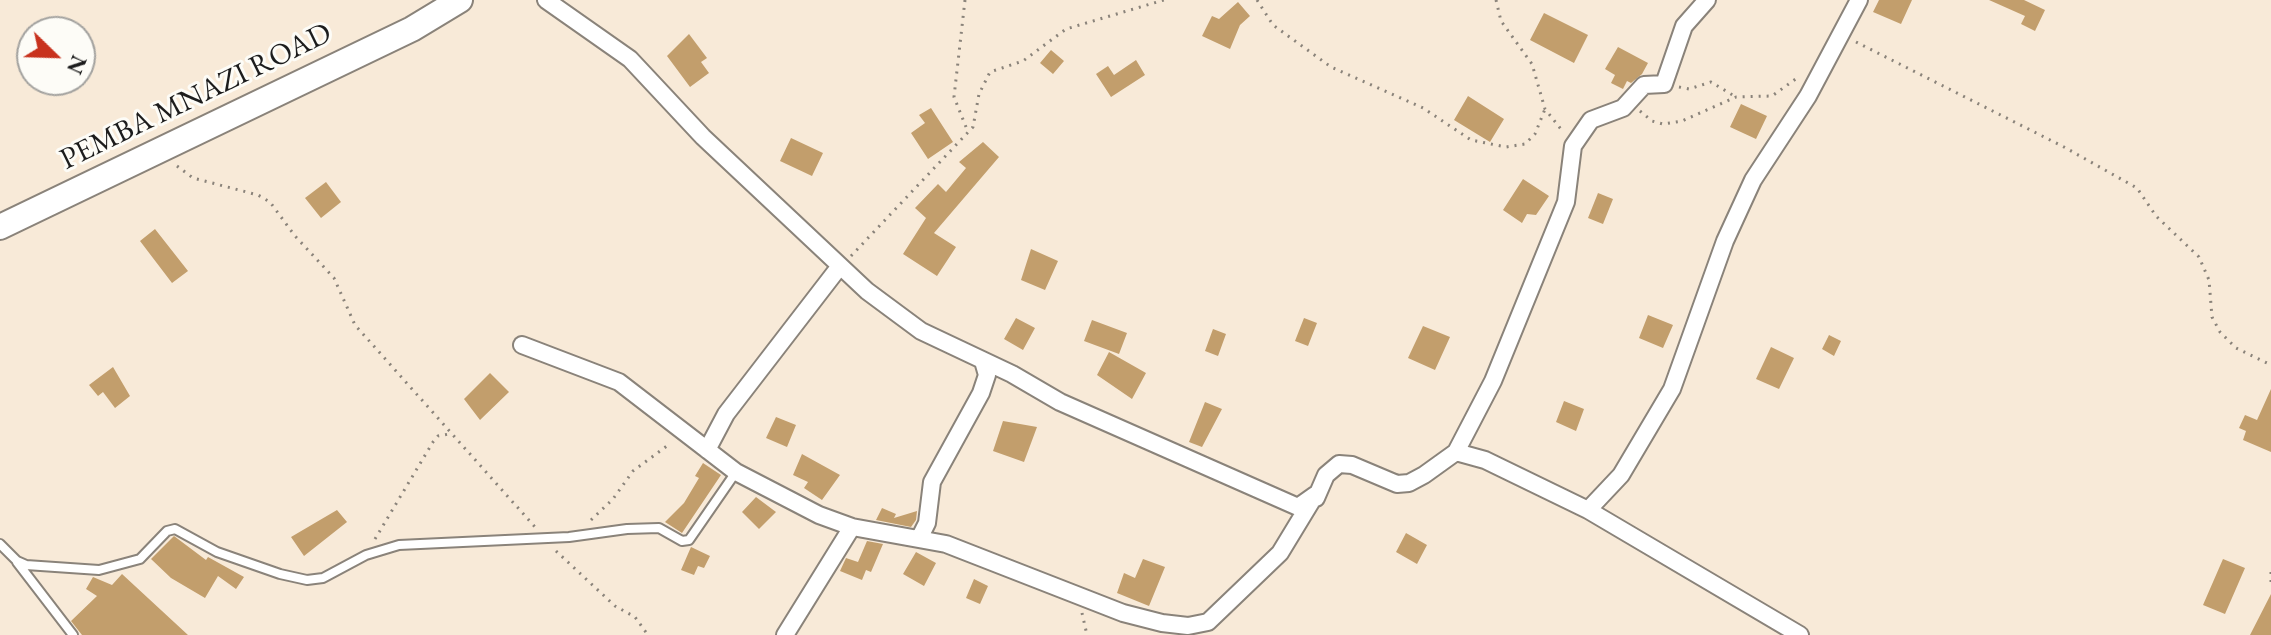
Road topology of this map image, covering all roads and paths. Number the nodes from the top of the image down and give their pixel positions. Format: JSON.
{"nodes":[{"id":1,"x":460,"y":0,"type":"edge"},
{"id":2,"x":546,"y":0,"type":"edge"},
{"id":3,"x":965,"y":0,"type":"edge"},
{"id":4,"x":1164,"y":0,"type":"edge"},
{"id":5,"x":1257,"y":0,"type":"edge"},
{"id":6,"x":1496,"y":0,"type":"edge"},
{"id":7,"x":1707,"y":0,"type":"edge"},
{"id":8,"x":1859,"y":0,"type":"edge"},
{"id":9,"x":1840,"y":34,"type":"junction"},
{"id":10,"x":1805,"y":68,"type":"dead end"},
{"id":11,"x":1664,"y":84,"type":"junction"},
{"id":12,"x":1736,"y":97,"type":"junction"},
{"id":13,"x":1632,"y":101,"type":"junction"},
{"id":14,"x":1545,"y":109,"type":"junction"},
{"id":15,"x":969,"y":133,"type":"junction"},
{"id":16,"x":1573,"y":146,"type":"junction"},
{"id":17,"x":152,"y":152,"type":"junction"},
{"id":18,"x":0,"y":227,"type":"edge"},
{"id":19,"x":840,"y":266,"type":"junction"},
{"id":20,"x":522,"y":345,"type":"dead end"},
{"id":21,"x":983,"y":361,"type":"junction"},
{"id":22,"x":2271,"y":365,"type":"edge"},
{"id":23,"x":449,"y":434,"type":"junction"},
{"id":24,"x":685,"y":435,"type":"junction"},
{"id":25,"x":707,"y":450,"type":"junction"},
{"id":26,"x":1456,"y":452,"type":"junction"},
{"id":27,"x":736,"y":472,"type":"junction"},
{"id":28,"x":1315,"y":495,"type":"junction"},
{"id":29,"x":1588,"y":510,"type":"junction"},
{"id":30,"x":852,"y":527,"type":"junction"},
{"id":31,"x":574,"y":536,"type":"junction"},
{"id":32,"x":544,"y":537,"type":"junction"},
{"id":33,"x":920,"y":537,"type":"junction"},
{"id":34,"x":0,"y":544,"type":"edge"},
{"id":35,"x":366,"y":555,"type":"junction"},
{"id":36,"x":17,"y":561,"type":"junction"},
{"id":37,"x":2271,"y":572,"type":"edge"},
{"id":38,"x":2271,"y":584,"type":"edge"},
{"id":39,"x":1208,"y":622,"type":"junction"},
{"id":40,"x":73,"y":635,"type":"edge"},
{"id":41,"x":648,"y":635,"type":"edge"},
{"id":42,"x":785,"y":635,"type":"edge"},
{"id":43,"x":1195,"y":635,"type":"edge"},
{"id":44,"x":1800,"y":635,"type":"edge"}],
"edges":[{"from":1,"to":17,"type":"main road","name":"PEMBA MNAZI ROAD"},
{"from":2,"to":19,"type":"street"},
{"from":3,"to":15,"type":"path"},
{"from":4,"to":15,"type":"path"},
{"from":5,"to":14,"type":"path"},
{"from":6,"to":14,"type":"path"},
{"from":7,"to":11,"type":"street"},
{"from":8,"to":9,"type":"street"},
{"from":9,"to":22,"type":"path"},
{"from":9,"to":29,"type":"street"},
{"from":10,"to":12,"type":"path"},
{"from":11,"to":12,"type":"path"},
{"from":11,"to":13,"type":"street"},
{"from":12,"to":13,"type":"path"},
{"from":13,"to":16,"type":"street"},
{"from":14,"to":16,"type":"path"},
{"from":15,"to":19,"type":"path"},
{"from":16,"to":26,"type":"street"},
{"from":17,"to":18,"type":"main road","name":"PEMBA MNAZI ROAD"},
{"from":17,"to":23,"type":"path"},
{"from":19,"to":21,"type":"street"},
{"from":19,"to":25,"type":"street"},
{"from":20,"to":24,"type":"street"},
{"from":21,"to":28,"type":"street"},
{"from":21,"to":33,"type":"street"},
{"from":23,"to":32,"type":"path"},
{"from":23,"to":35,"type":"path"},
{"from":24,"to":25,"type":"street"},
{"from":24,"to":31,"type":"path"},
{"from":25,"to":27,"type":"street"},
{"from":26,"to":28,"type":"street"},
{"from":26,"to":29,"type":"street"},
{"from":27,"to":30,"type":"street"},
{"from":27,"to":31,"type":"lane"},
{"from":28,"to":39,"type":"street"},
{"from":29,"to":44,"type":"street"},
{"from":30,"to":33,"type":"street"},
{"from":30,"to":42,"type":"street"},
{"from":31,"to":32,"type":"lane"},
{"from":32,"to":35,"type":"lane"},
{"from":32,"to":41,"type":"path"},
{"from":33,"to":39,"type":"street"},
{"from":34,"to":36,"type":"lane"},
{"from":35,"to":36,"type":"lane"},
{"from":36,"to":40,"type":"lane"},
{"from":37,"to":38,"type":"path"},
{"from":39,"to":43,"type":"street"}]}
